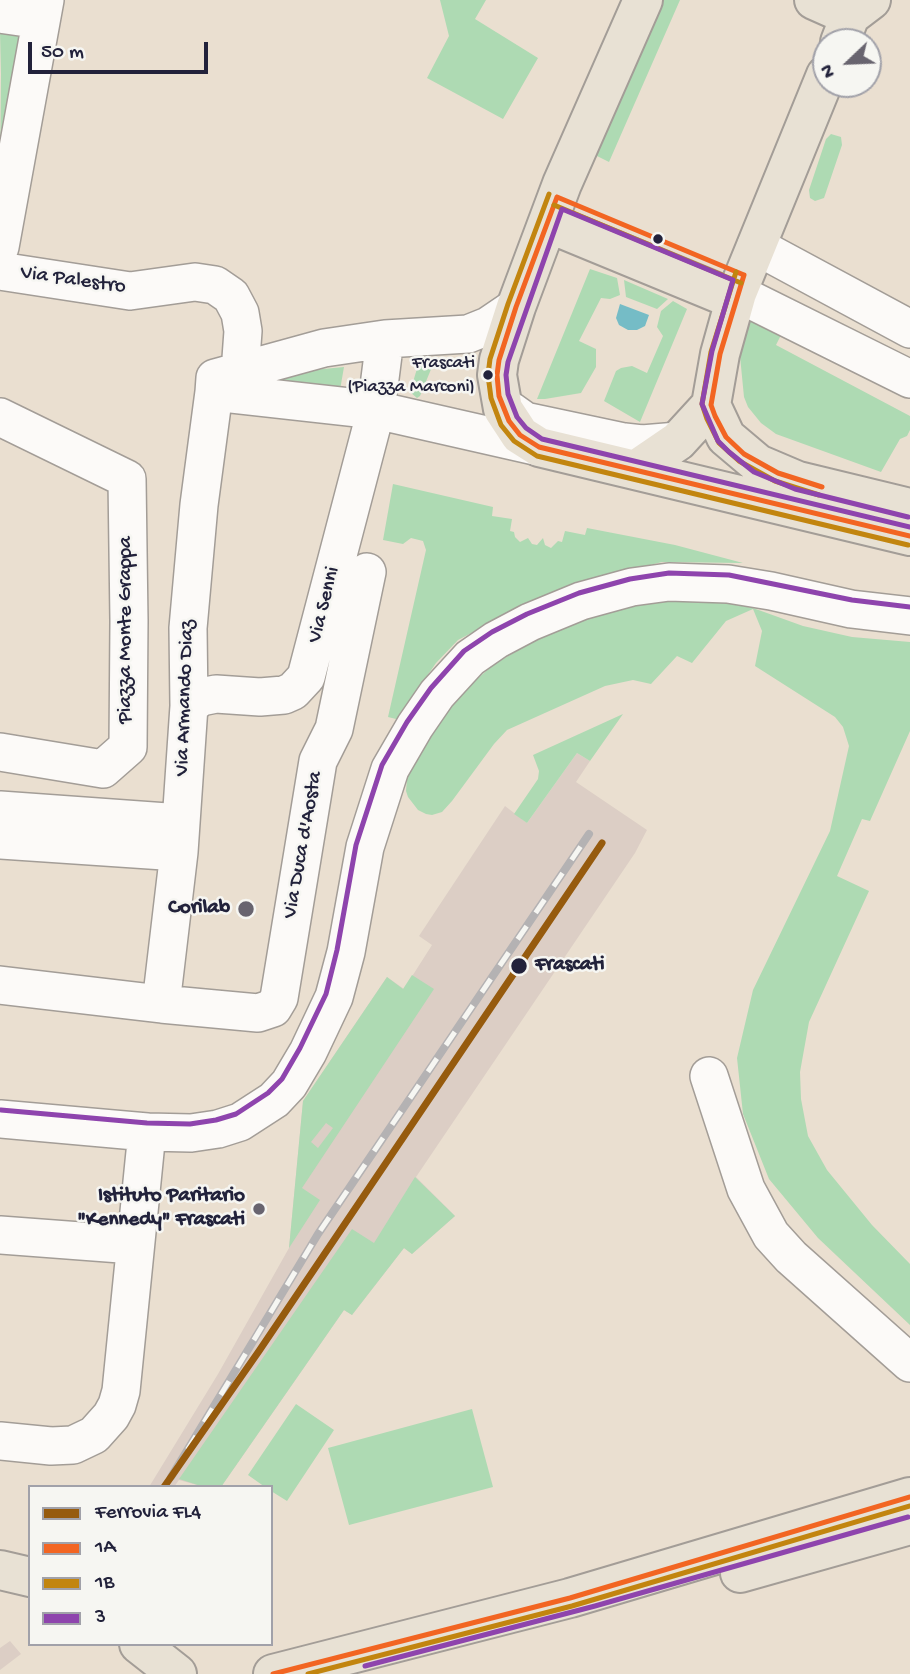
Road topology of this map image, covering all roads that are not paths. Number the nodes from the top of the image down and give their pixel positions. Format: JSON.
{"nodes":[{"id":1,"x":643,"y":0,"type":"edge"},
{"id":2,"x":814,"y":0,"type":"edge"},
{"id":3,"x":43,"y":10,"type":"edge"},
{"id":4,"x":0,"y":13,"type":"edge"},
{"id":5,"x":854,"y":19,"type":"edge"},
{"id":6,"x":817,"y":98,"type":"edge"},
{"id":7,"x":548,"y":223,"type":"junction"},
{"id":8,"x":756,"y":246,"type":"junction"},
{"id":9,"x":0,"y":247,"type":"edge"},
{"id":10,"x":0,"y":271,"type":"edge"},
{"id":11,"x":736,"y":297,"type":"junction"},
{"id":12,"x":516,"y":307,"type":"junction"},
{"id":13,"x":910,"y":330,"type":"edge"},
{"id":14,"x":386,"y":339,"type":"junction"},
{"id":15,"x":910,"y":379,"type":"edge"},
{"id":16,"x":227,"y":382,"type":"junction"},
{"id":17,"x":499,"y":396,"type":"junction"},
{"id":18,"x":711,"y":405,"type":"junction"},
{"id":19,"x":376,"y":410,"type":"junction"},
{"id":20,"x":0,"y":417,"type":"edge"},
{"id":21,"x":677,"y":441,"type":"junction"},
{"id":22,"x":539,"y":447,"type":"junction"},
{"id":23,"x":637,"y":469,"type":"junction"},
{"id":24,"x":910,"y":509,"type":"edge"},
{"id":25,"x":910,"y":536,"type":"edge"},
{"id":26,"x":368,"y":572,"type":"dead end"},
{"id":27,"x":910,"y":617,"type":"edge"},
{"id":28,"x":189,"y":706,"type":"junction"},
{"id":29,"x":0,"y":752,"type":"edge"},
{"id":30,"x":0,"y":810,"type":"edge"},
{"id":31,"x":180,"y":837,"type":"junction"},
{"id":32,"x":0,"y":840,"type":"edge"},
{"id":33,"x":0,"y":985,"type":"edge"},
{"id":34,"x":161,"y":1004,"type":"junction"},
{"id":35,"x":709,"y":1076,"type":"dead end"},
{"id":36,"x":0,"y":1119,"type":"edge"},
{"id":37,"x":147,"y":1132,"type":"junction"},
{"id":38,"x":0,"y":1235,"type":"edge"},
{"id":39,"x":134,"y":1245,"type":"junction"},
{"id":40,"x":910,"y":1363,"type":"edge"},
{"id":41,"x":0,"y":1441,"type":"edge"},
{"id":42,"x":910,"y":1497,"type":"edge"},
{"id":43,"x":910,"y":1525,"type":"edge"},
{"id":44,"x":0,"y":1570,"type":"edge"},
{"id":45,"x":28,"y":1577,"type":"edge"},
{"id":46,"x":121,"y":1646,"type":"edge"},
{"id":47,"x":142,"y":1646,"type":"edge"},
{"id":48,"x":150,"y":1674,"type":"edge"},
{"id":49,"x":177,"y":1674,"type":"edge"},
{"id":50,"x":273,"y":1674,"type":"edge"},
{"id":51,"x":367,"y":1674,"type":"edge"}],
"edges":[{"from":1,"to":7,"type":"main road"},
{"from":2,"to":5,"type":"main road"},
{"from":3,"to":4,"type":"street"},
{"from":3,"to":9,"type":"street"},
{"from":6,"to":8,"type":"main road"},
{"from":7,"to":11,"type":"main road"},
{"from":7,"to":12,"type":"main road"},
{"from":8,"to":11,"type":"main road"},
{"from":8,"to":13,"type":"street"},
{"from":10,"to":16,"type":"street","name":"Via Palestro"},
{"from":11,"to":15,"type":"street"},
{"from":11,"to":18,"type":"main road"},
{"from":12,"to":14,"type":"street"},
{"from":12,"to":17,"type":"main road"},
{"from":14,"to":16,"type":"street"},
{"from":14,"to":19,"type":"street","name":"Via Senni"},
{"from":16,"to":19,"type":"street"},
{"from":16,"to":28,"type":"street","name":"Via Armando Diaz"},
{"from":17,"to":21,"type":"street"},
{"from":17,"to":22,"type":"main road"},
{"from":18,"to":21,"type":"main road"},
{"from":18,"to":24,"type":"main road"},
{"from":19,"to":22,"type":"street"},
{"from":19,"to":28,"type":"street","name":"Via Senni"},
{"from":20,"to":29,"type":"street","name":"Piazza Monte Grappa"},
{"from":21,"to":23,"type":"main road"},
{"from":22,"to":23,"type":"main road"},
{"from":23,"to":25,"type":"main road"},
{"from":26,"to":34,"type":"street","name":"Via Duca d'Aosta"},
{"from":27,"to":37,"type":"street"},
{"from":28,"to":31,"type":"street","name":"Via Armando Diaz"},
{"from":30,"to":31,"type":"street"},
{"from":31,"to":32,"type":"street"},
{"from":31,"to":34,"type":"street","name":"Via Armando Diaz"},
{"from":33,"to":34,"type":"street"},
{"from":35,"to":40,"type":"street"},
{"from":36,"to":37,"type":"street"},
{"from":37,"to":39,"type":"street"},
{"from":38,"to":39,"type":"street"},
{"from":39,"to":41,"type":"street"},
{"from":42,"to":50,"type":"main road"},
{"from":43,"to":51,"type":"main road"},
{"from":44,"to":45,"type":"main road"},
{"from":46,"to":48,"type":"main road"},
{"from":47,"to":49,"type":"main road"}]}
